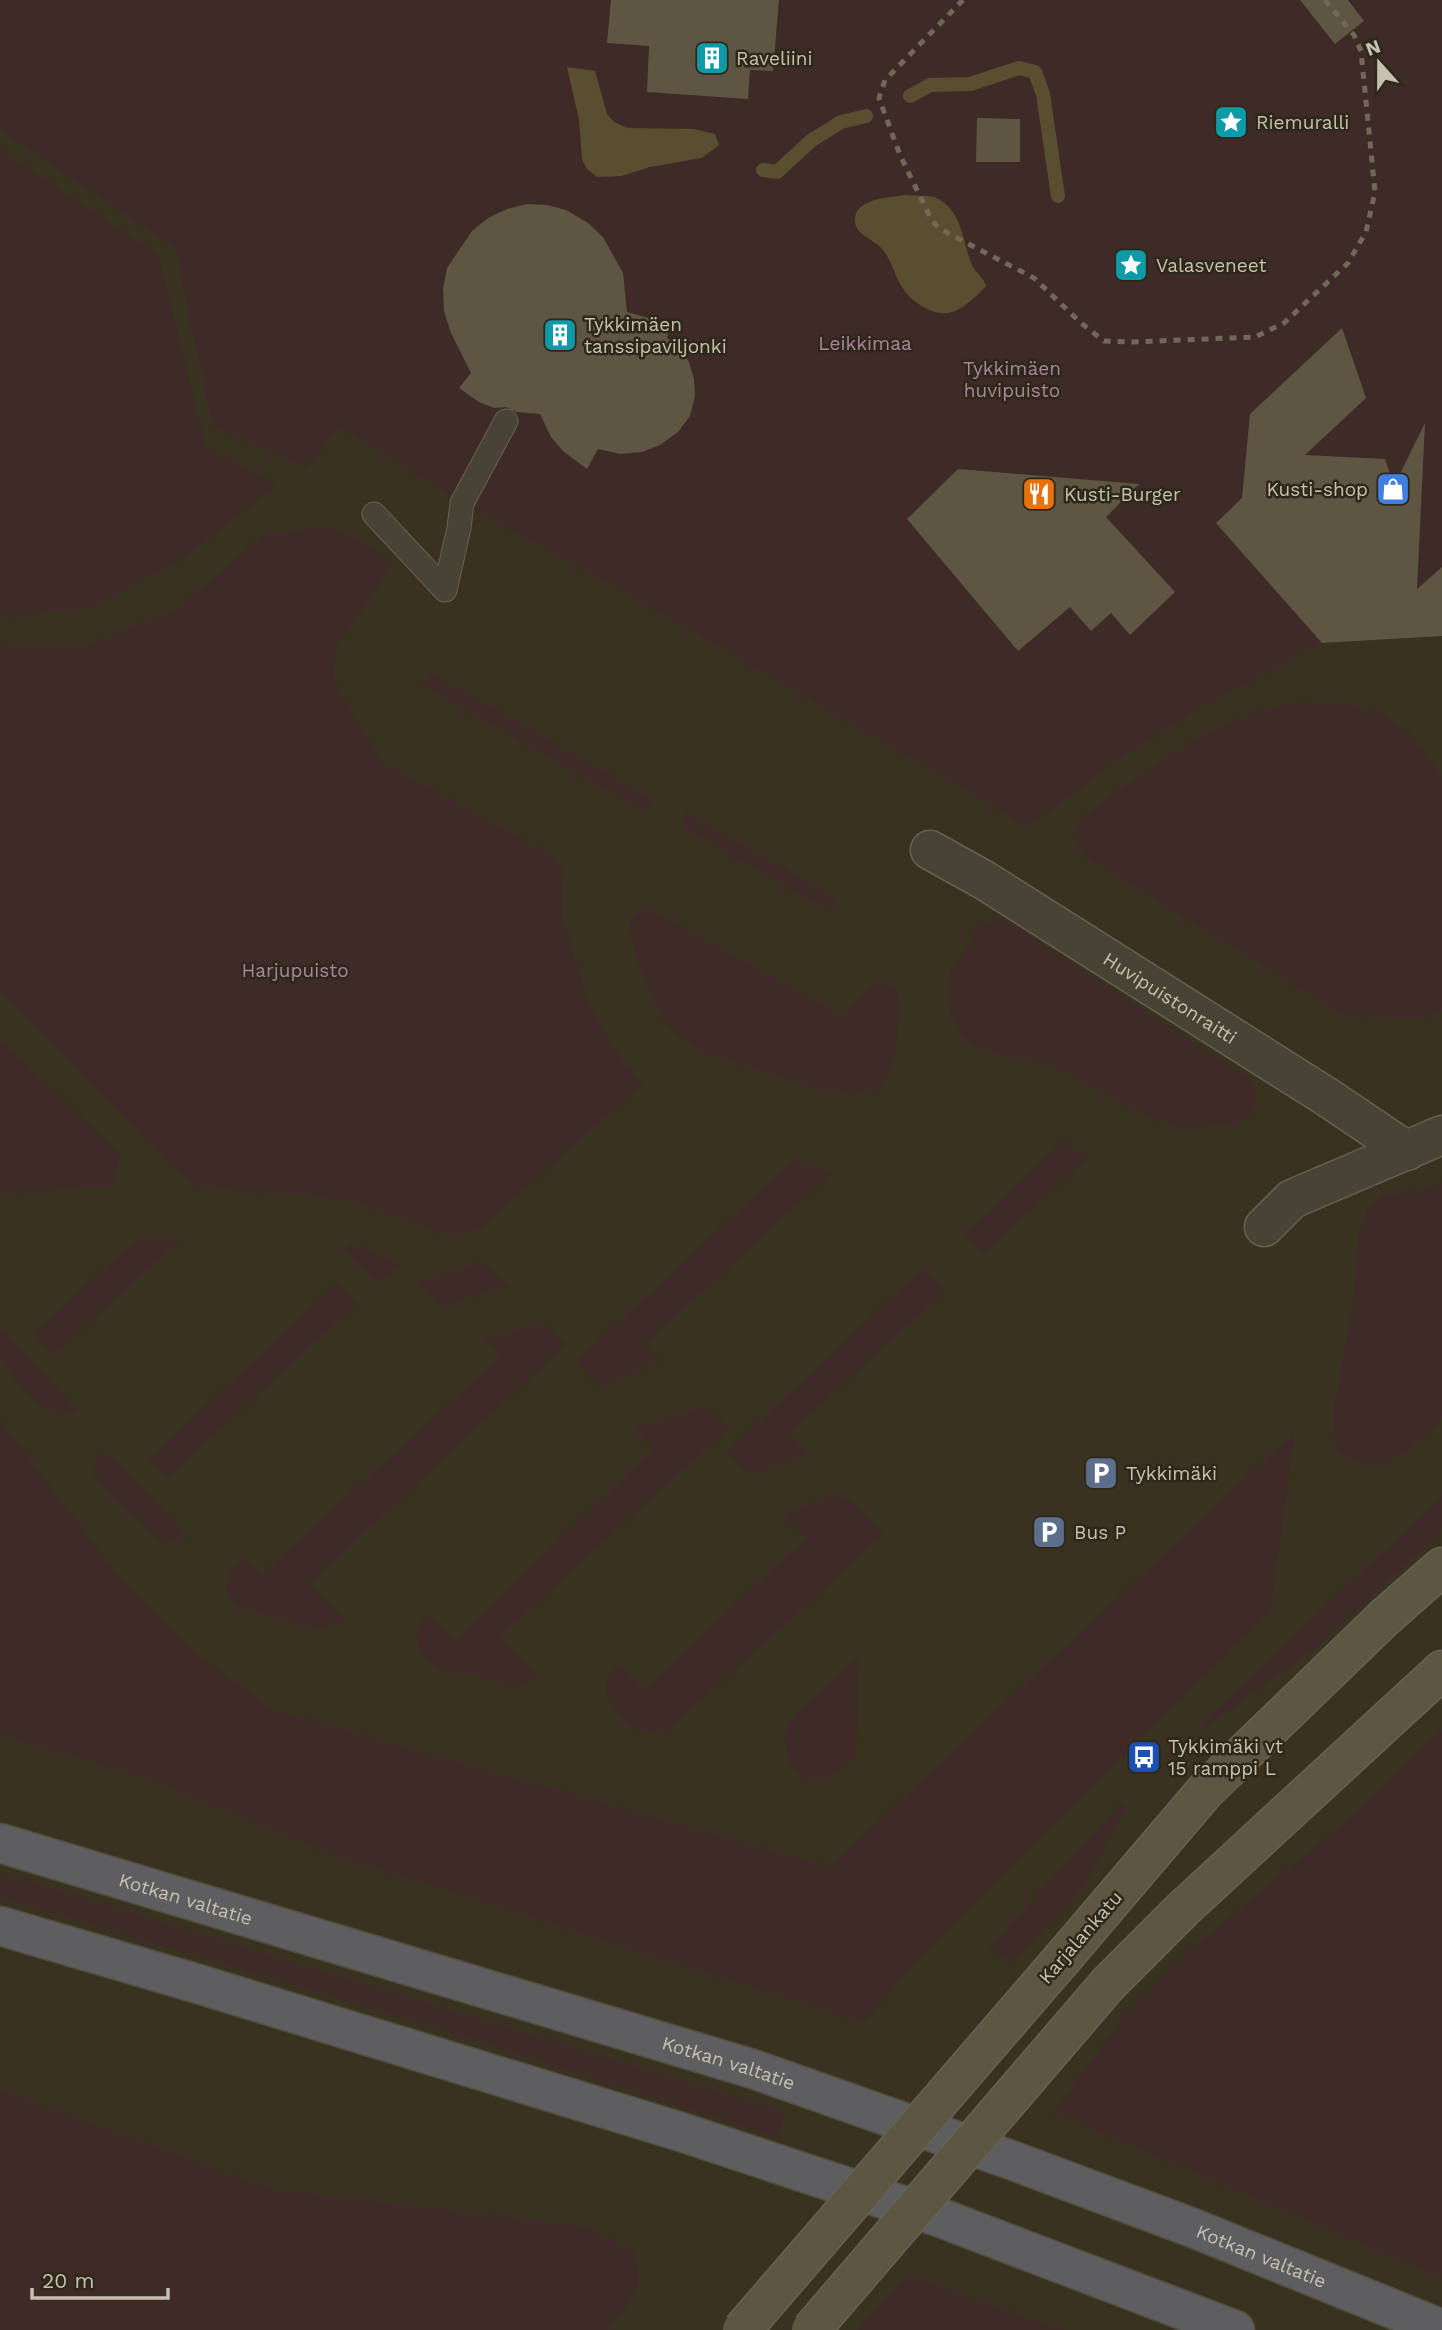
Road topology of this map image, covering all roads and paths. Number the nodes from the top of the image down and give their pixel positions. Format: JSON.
{"nodes":[{"id":1,"x":506,"y":421,"type":"dead end"},
{"id":2,"x":374,"y":514,"type":"dead end"},
{"id":3,"x":930,"y":850,"type":"dead end"},
{"id":4,"x":1442,"y":1135,"type":"edge"},
{"id":5,"x":1406,"y":1151,"type":"junction"},
{"id":6,"x":1264,"y":1227,"type":"dead end"},
{"id":7,"x":1442,"y":1567,"type":"edge"},
{"id":8,"x":1442,"y":1670,"type":"edge"},
{"id":9,"x":0,"y":1843,"type":"edge"},
{"id":10,"x":0,"y":1926,"type":"edge"},
{"id":11,"x":1442,"y":2329,"type":"edge"},
{"id":12,"x":742,"y":2330,"type":"edge"},
{"id":13,"x":811,"y":2330,"type":"edge"},
{"id":14,"x":1235,"y":2330,"type":"edge"}],
"edges":[{"from":1,"to":2,"type":"lane"},
{"from":3,"to":5,"type":"street","name":"Huvipuistonraitti"},
{"from":4,"to":5,"type":"street"},
{"from":5,"to":6,"type":"street"},
{"from":7,"to":12,"type":"main road","name":"Karjalankatu","bridge":true},
{"from":8,"to":13,"type":"main road","bridge":true},
{"from":9,"to":11,"type":"highway","name":"Kotkan valtatie"},
{"from":10,"to":14,"type":"highway"}]}
